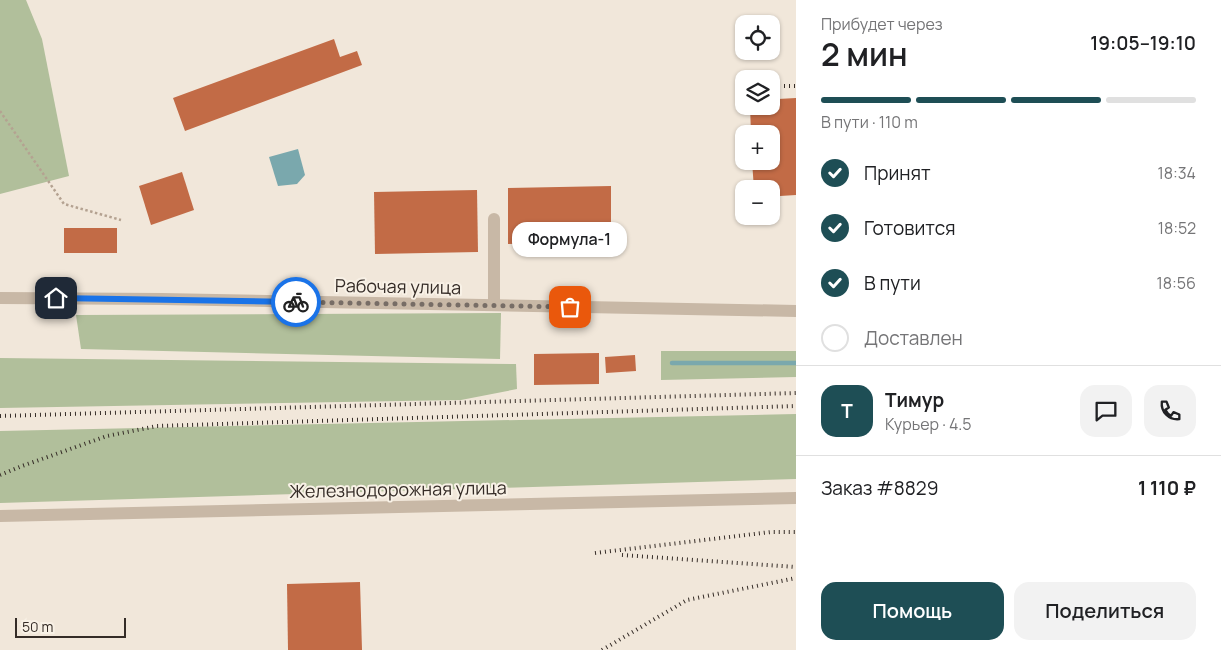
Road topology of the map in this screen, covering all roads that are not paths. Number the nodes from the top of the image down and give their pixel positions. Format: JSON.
{"nodes":[{"id":1,"x":494,"y":219,"type":"dead end"},
{"id":2,"x":0,"y":298,"type":"edge"},
{"id":3,"x":494,"y":306,"type":"junction"},
{"id":4,"x":796,"y":311,"type":"edge"},
{"id":5,"x":796,"y":498,"type":"edge"},
{"id":6,"x":0,"y":516,"type":"edge"}],
"edges":[{"from":1,"to":3,"type":"street"},
{"from":2,"to":3,"type":"street","name":"Рабочая улица"},
{"from":3,"to":4,"type":"street","name":"Рабочая улица"},
{"from":5,"to":6,"type":"street","name":"Железнодорожная улица"}]}
